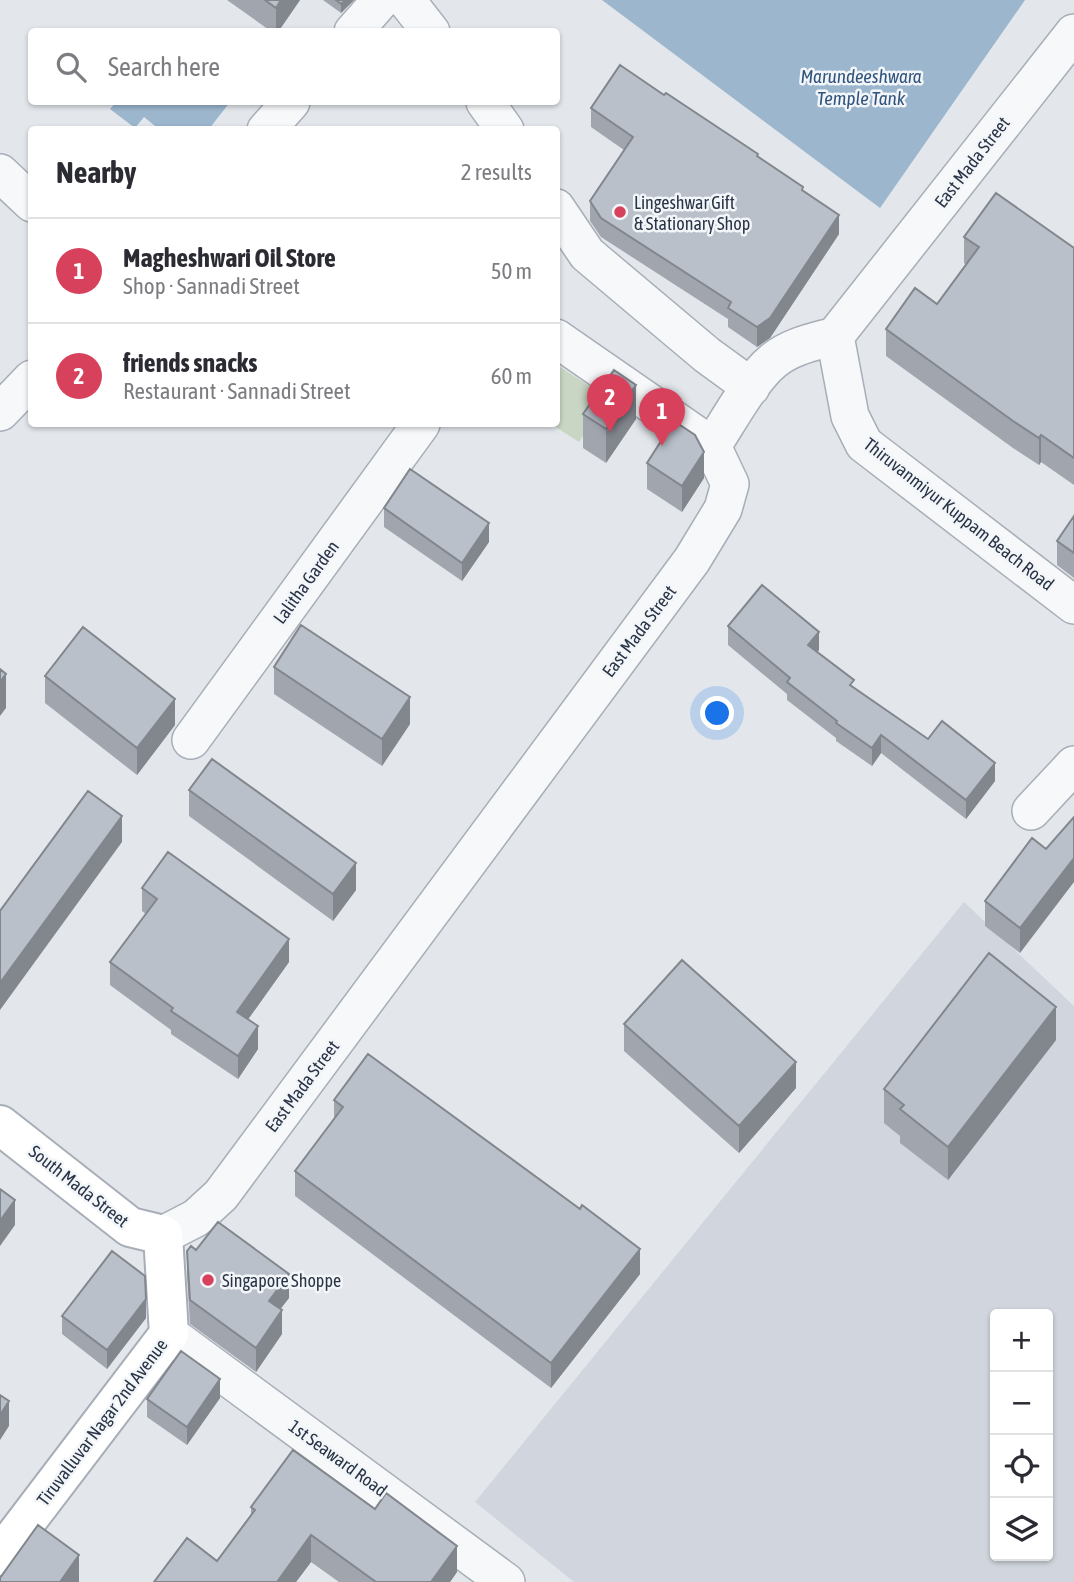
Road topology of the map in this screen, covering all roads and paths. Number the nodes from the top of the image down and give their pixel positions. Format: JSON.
{"nodes":[{"id":1,"x":381,"y":0,"type":"edge"},
{"id":2,"x":406,"y":0,"type":"edge"},
{"id":3,"x":356,"y":28,"type":"edge"},
{"id":4,"x":428,"y":28,"type":"edge"},
{"id":5,"x":1074,"y":33,"type":"edge"},
{"id":6,"x":288,"y":105,"type":"edge"},
{"id":7,"x":487,"y":105,"type":"edge"},
{"id":8,"x":270,"y":126,"type":"edge"},
{"id":9,"x":502,"y":126,"type":"edge"},
{"id":10,"x":0,"y":173,"type":"edge"},
{"id":11,"x":28,"y":199,"type":"edge"},
{"id":12,"x":560,"y":214,"type":"edge"},
{"id":13,"x":835,"y":336,"type":"junction"},
{"id":14,"x":560,"y":341,"type":"edge"},
{"id":15,"x":28,"y":383,"type":"edge"},
{"id":16,"x":751,"y":387,"type":"junction"},
{"id":17,"x":0,"y":412,"type":"edge"},
{"id":18,"x":419,"y":427,"type":"edge"},
{"id":19,"x":712,"y":446,"type":"junction"},
{"id":20,"x":1074,"y":605,"type":"edge"},
{"id":21,"x":191,"y":740,"type":"dead end"},
{"id":22,"x":1074,"y":765,"type":"edge"},
{"id":23,"x":1031,"y":811,"type":"dead end"},
{"id":24,"x":0,"y":1125,"type":"edge"},
{"id":25,"x":163,"y":1235,"type":"junction"},
{"id":26,"x":169,"y":1334,"type":"junction"},
{"id":27,"x":0,"y":1556,"type":"edge"},
{"id":28,"x":506,"y":1582,"type":"edge"}],
"edges":[{"from":1,"to":3,"type":"street"},
{"from":2,"to":4,"type":"street"},
{"from":5,"to":13,"type":"street","name":"East Mada Street"},
{"from":6,"to":8,"type":"street"},
{"from":7,"to":9,"type":"street"},
{"from":10,"to":11,"type":"street"},
{"from":12,"to":16,"type":"street"},
{"from":13,"to":16,"type":"street"},
{"from":13,"to":20,"type":"street","name":"Thiruvanmiyur Kuppam Beach Road"},
{"from":14,"to":19,"type":"street"},
{"from":15,"to":17,"type":"street"},
{"from":16,"to":19,"type":"street"},
{"from":18,"to":21,"type":"street","name":"Lalitha Garden"},
{"from":19,"to":25,"type":"street","name":"East Mada Street"},
{"from":22,"to":23,"type":"street"},
{"from":24,"to":25,"type":"street","name":"South Mada Street"},
{"from":25,"to":26,"type":"street","name":"Tiruvalluvar Nagar 2nd Avenue"},
{"from":26,"to":27,"type":"street","name":"Tiruvalluvar Nagar 2nd Avenue"},
{"from":26,"to":28,"type":"street","name":"1st Seaward Road"}]}
